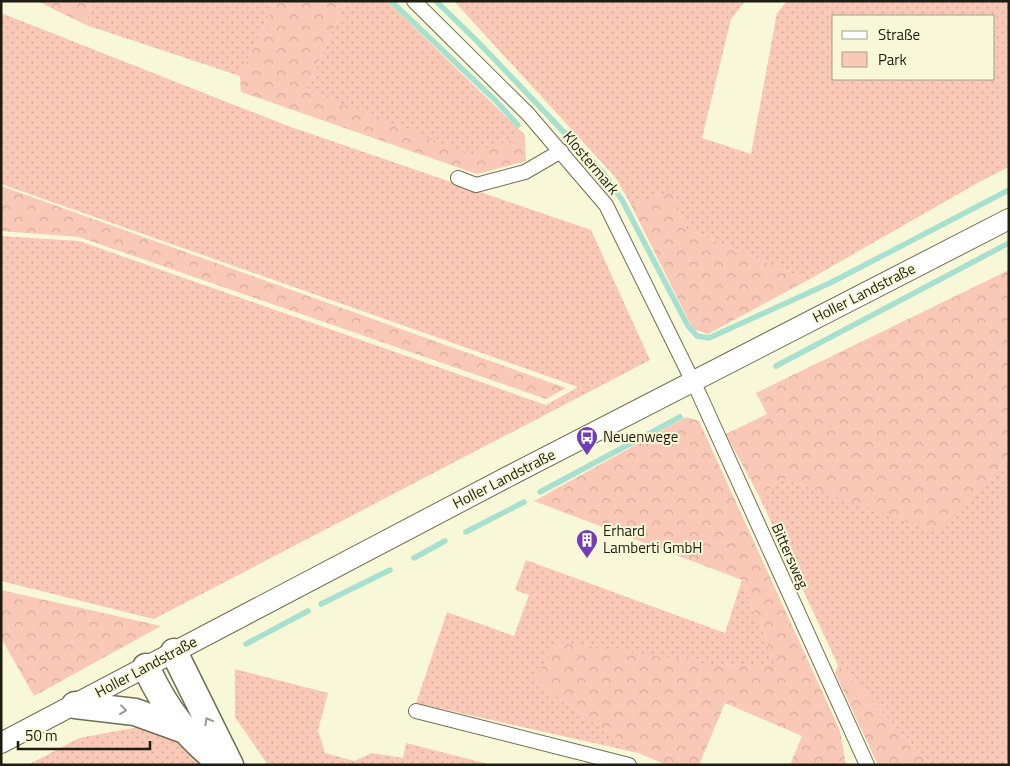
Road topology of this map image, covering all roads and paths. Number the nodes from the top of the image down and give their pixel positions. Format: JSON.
{"nodes":[{"id":1,"x":414,"y":1,"type":"edge"},
{"id":2,"x":561,"y":151,"type":"junction"},
{"id":3,"x":458,"y":178,"type":"dead end"},
{"id":4,"x":1009,"y":219,"type":"edge"},
{"id":5,"x":693,"y":381,"type":"junction"},
{"id":6,"x":174,"y":652,"type":"junction"},
{"id":7,"x":146,"y":667,"type":"junction"},
{"id":8,"x":75,"y":705,"type":"junction"},
{"id":9,"x":416,"y":711,"type":"dead end"},
{"id":10,"x":182,"y":729,"type":"junction"},
{"id":11,"x":1,"y":743,"type":"edge"},
{"id":12,"x":857,"y":744,"type":"junction"},
{"id":13,"x":223,"y":765,"type":"edge"},
{"id":14,"x":230,"y":765,"type":"edge"},
{"id":15,"x":629,"y":765,"type":"edge"},
{"id":16,"x":858,"y":765,"type":"edge"},
{"id":17,"x":866,"y":765,"type":"edge"}],
"edges":[{"from":1,"to":2,"type":"street","name":"Klostermark"},
{"from":2,"to":3,"type":"street"},
{"from":2,"to":5,"type":"street","name":"Klostermark"},
{"from":4,"to":5,"type":"main road","name":"Holler Landstraße"},
{"from":5,"to":6,"type":"main road","name":"Holler Landstraße"},
{"from":5,"to":12,"type":"street","name":"Bittersweg"},
{"from":6,"to":7,"type":"main road","name":"Holler Landstraße"},
{"from":14,"to":6,"type":"highway","one_way":true},
{"from":7,"to":8,"type":"main road","name":"Holler Landstraße"},
{"from":7,"to":10,"type":"highway"},
{"from":8,"to":10,"type":"highway","one_way":true},
{"from":8,"to":11,"type":"main road","name":"Holler Landstraße"},
{"from":9,"to":15,"type":"street"},
{"from":10,"to":13,"type":"highway"},
{"from":12,"to":16,"type":"street","name":"Bittersweg"},
{"from":12,"to":17,"type":"street","name":"Bittersweg"}]}
